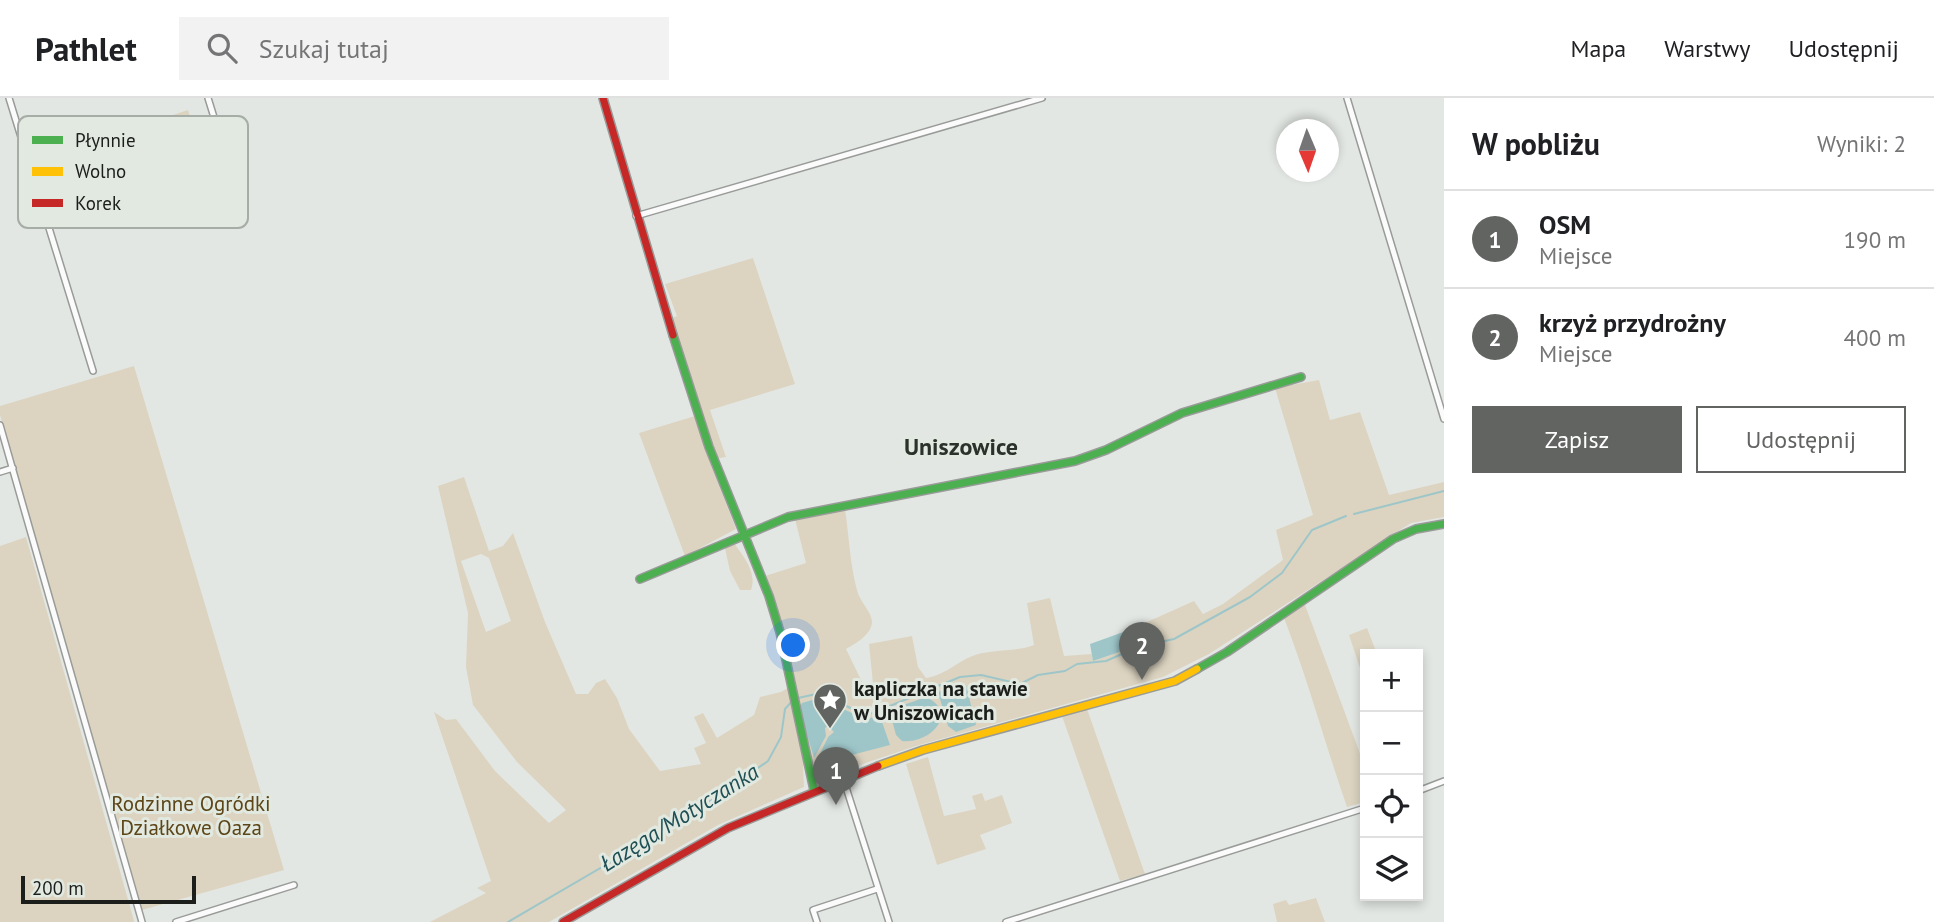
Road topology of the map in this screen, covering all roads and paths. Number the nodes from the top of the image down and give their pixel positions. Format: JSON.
{"nodes":[{"id":1,"x":9,"y":98,"type":"edge"},
{"id":2,"x":208,"y":98,"type":"edge"},
{"id":3,"x":603,"y":98,"type":"edge"},
{"id":4,"x":1042,"y":98,"type":"edge"},
{"id":5,"x":1347,"y":98,"type":"edge"},
{"id":6,"x":213,"y":116,"type":"edge"},
{"id":7,"x":18,"y":127,"type":"edge"},
{"id":8,"x":636,"y":216,"type":"junction"},
{"id":9,"x":49,"y":228,"type":"edge"},
{"id":10,"x":93,"y":372,"type":"dead end"},
{"id":11,"x":1301,"y":377,"type":"dead end"},
{"id":12,"x":1444,"y":419,"type":"edge"},
{"id":13,"x":0,"y":425,"type":"edge"},
{"id":14,"x":13,"y":468,"type":"junction"},
{"id":15,"x":0,"y":472,"type":"edge"},
{"id":16,"x":1444,"y":524,"type":"edge"},
{"id":17,"x":744,"y":535,"type":"junction"},
{"id":18,"x":640,"y":579,"type":"dead end"},
{"id":19,"x":843,"y":778,"type":"junction"},
{"id":20,"x":1444,"y":781,"type":"edge"},
{"id":21,"x":1423,"y":789,"type":"edge"},
{"id":22,"x":814,"y":790,"type":"junction"},
{"id":23,"x":1360,"y":810,"type":"edge"},
{"id":24,"x":294,"y":885,"type":"dead end"},
{"id":25,"x":877,"y":889,"type":"junction"},
{"id":26,"x":142,"y":922,"type":"edge"},
{"id":27,"x":176,"y":922,"type":"edge"},
{"id":28,"x":563,"y":922,"type":"edge"},
{"id":29,"x":817,"y":922,"type":"edge"},
{"id":30,"x":889,"y":922,"type":"edge"},
{"id":31,"x":1006,"y":922,"type":"edge"}],
"edges":[{"from":1,"to":7,"type":"street"},
{"from":2,"to":6,"type":"street"},
{"from":3,"to":8,"type":"street"},
{"from":4,"to":8,"type":"street"},
{"from":5,"to":12,"type":"street"},
{"from":8,"to":17,"type":"street"},
{"from":9,"to":10,"type":"street"},
{"from":11,"to":17,"type":"street"},
{"from":13,"to":14,"type":"street"},
{"from":14,"to":15,"type":"street"},
{"from":14,"to":26,"type":"street"},
{"from":16,"to":19,"type":"street"},
{"from":17,"to":18,"type":"street"},
{"from":17,"to":22,"type":"street"},
{"from":19,"to":22,"type":"street"},
{"from":19,"to":25,"type":"street"},
{"from":20,"to":21,"type":"street"},
{"from":22,"to":28,"type":"street"},
{"from":23,"to":31,"type":"street"},
{"from":24,"to":27,"type":"street"},
{"from":25,"to":29,"type":"street"},
{"from":25,"to":30,"type":"street"}]}
